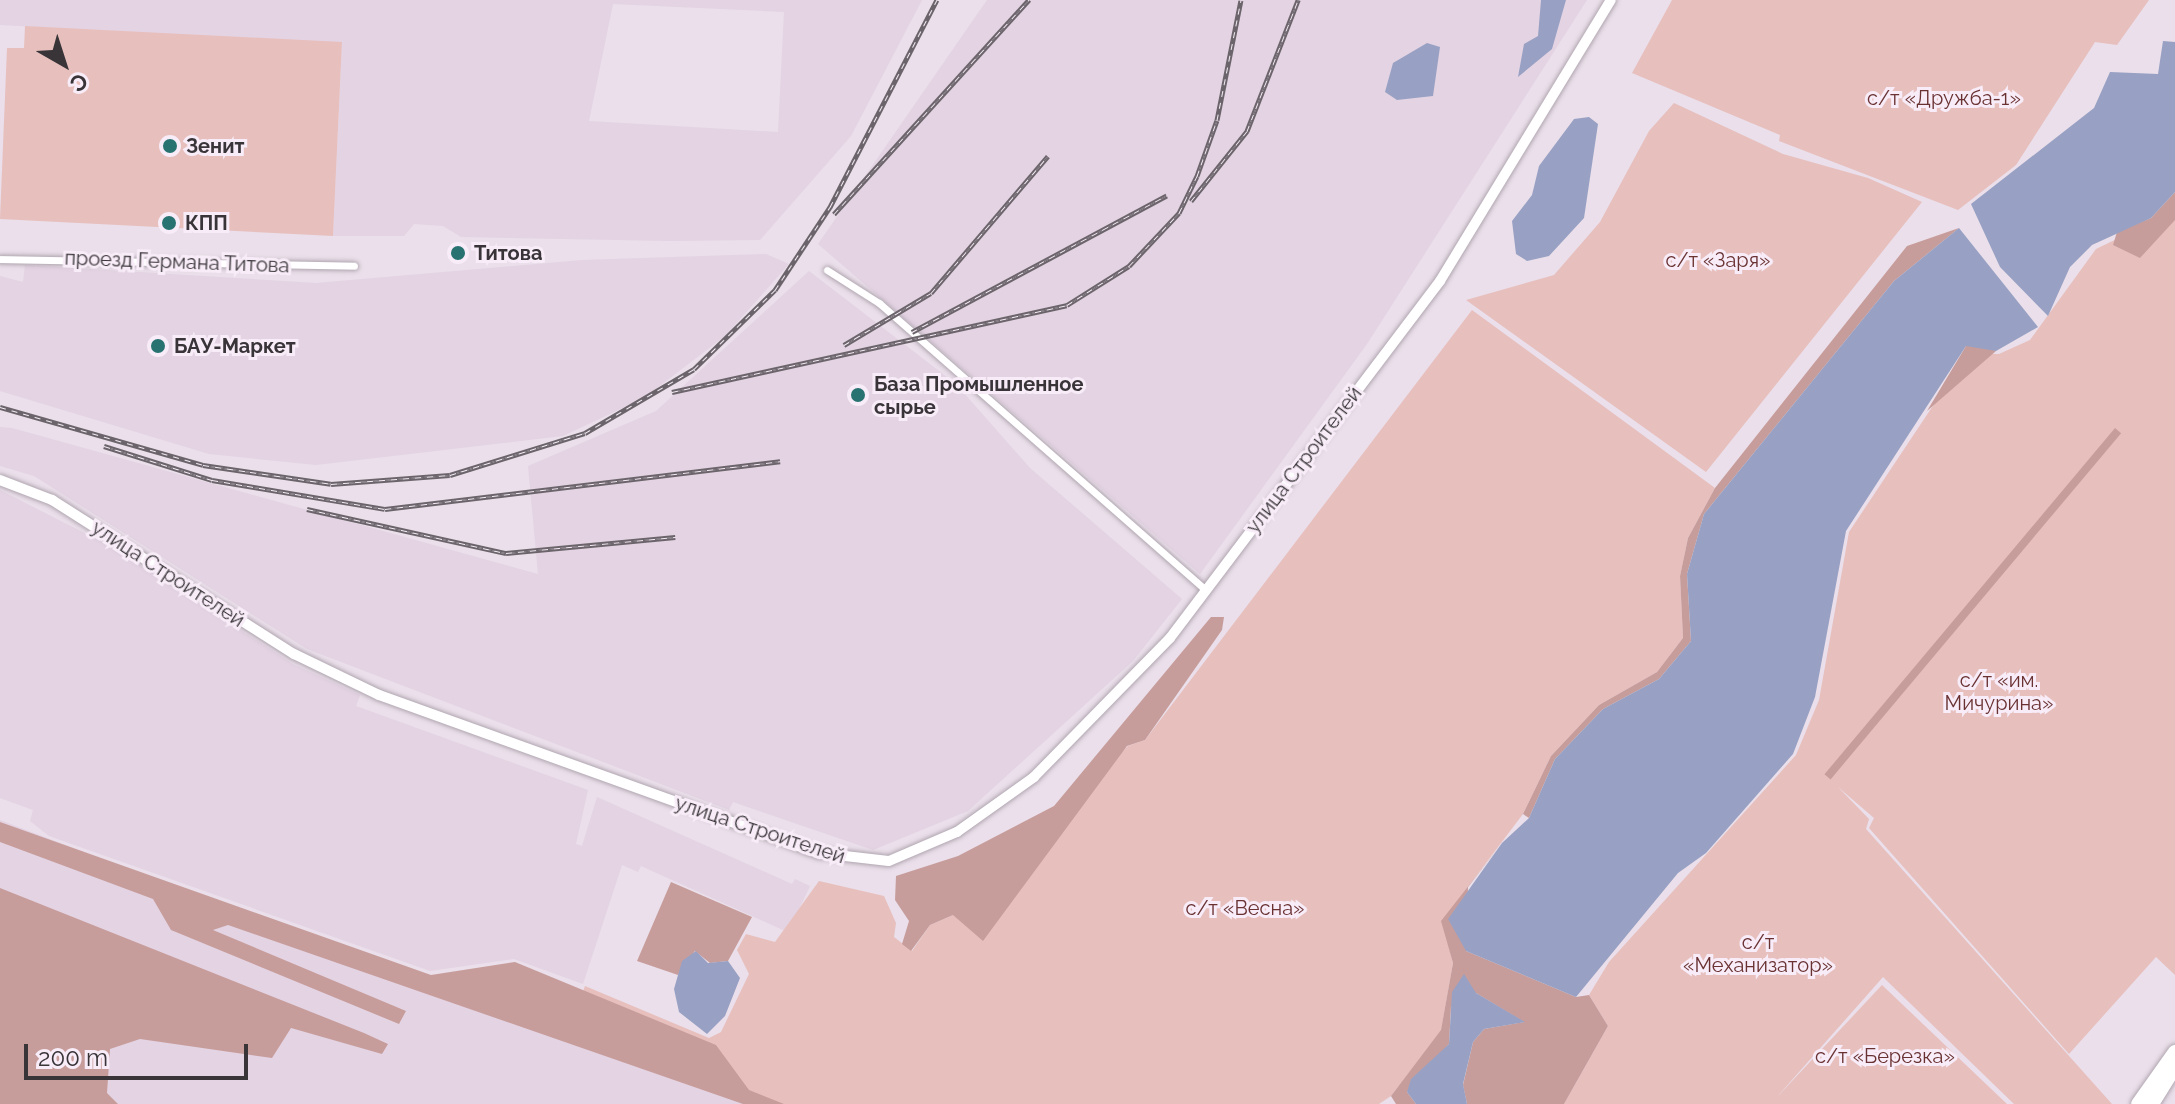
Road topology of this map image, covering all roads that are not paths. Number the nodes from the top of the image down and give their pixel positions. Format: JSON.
{"nodes":[{"id":1,"x":1611,"y":0,"type":"edge"},
{"id":2,"x":0,"y":259,"type":"edge"},
{"id":3,"x":354,"y":266,"type":"dead end"},
{"id":4,"x":827,"y":270,"type":"dead end"},
{"id":5,"x":0,"y":480,"type":"edge"},
{"id":6,"x":1206,"y":590,"type":"junction"},
{"id":7,"x":2175,"y":1052,"type":"edge"},
{"id":8,"x":2175,"y":1068,"type":"edge"},
{"id":9,"x":2138,"y":1104,"type":"edge"},
{"id":10,"x":2152,"y":1104,"type":"edge"}],
"edges":[{"from":1,"to":6,"type":"main road","name":"улица Строителей"},
{"from":2,"to":3,"type":"street","name":"проезд Германа Титова"},
{"from":4,"to":6,"type":"street"},
{"from":5,"to":6,"type":"main road","name":"улица Строителей"},
{"from":7,"to":9,"type":"highway"},
{"from":8,"to":10,"type":"highway"}]}
